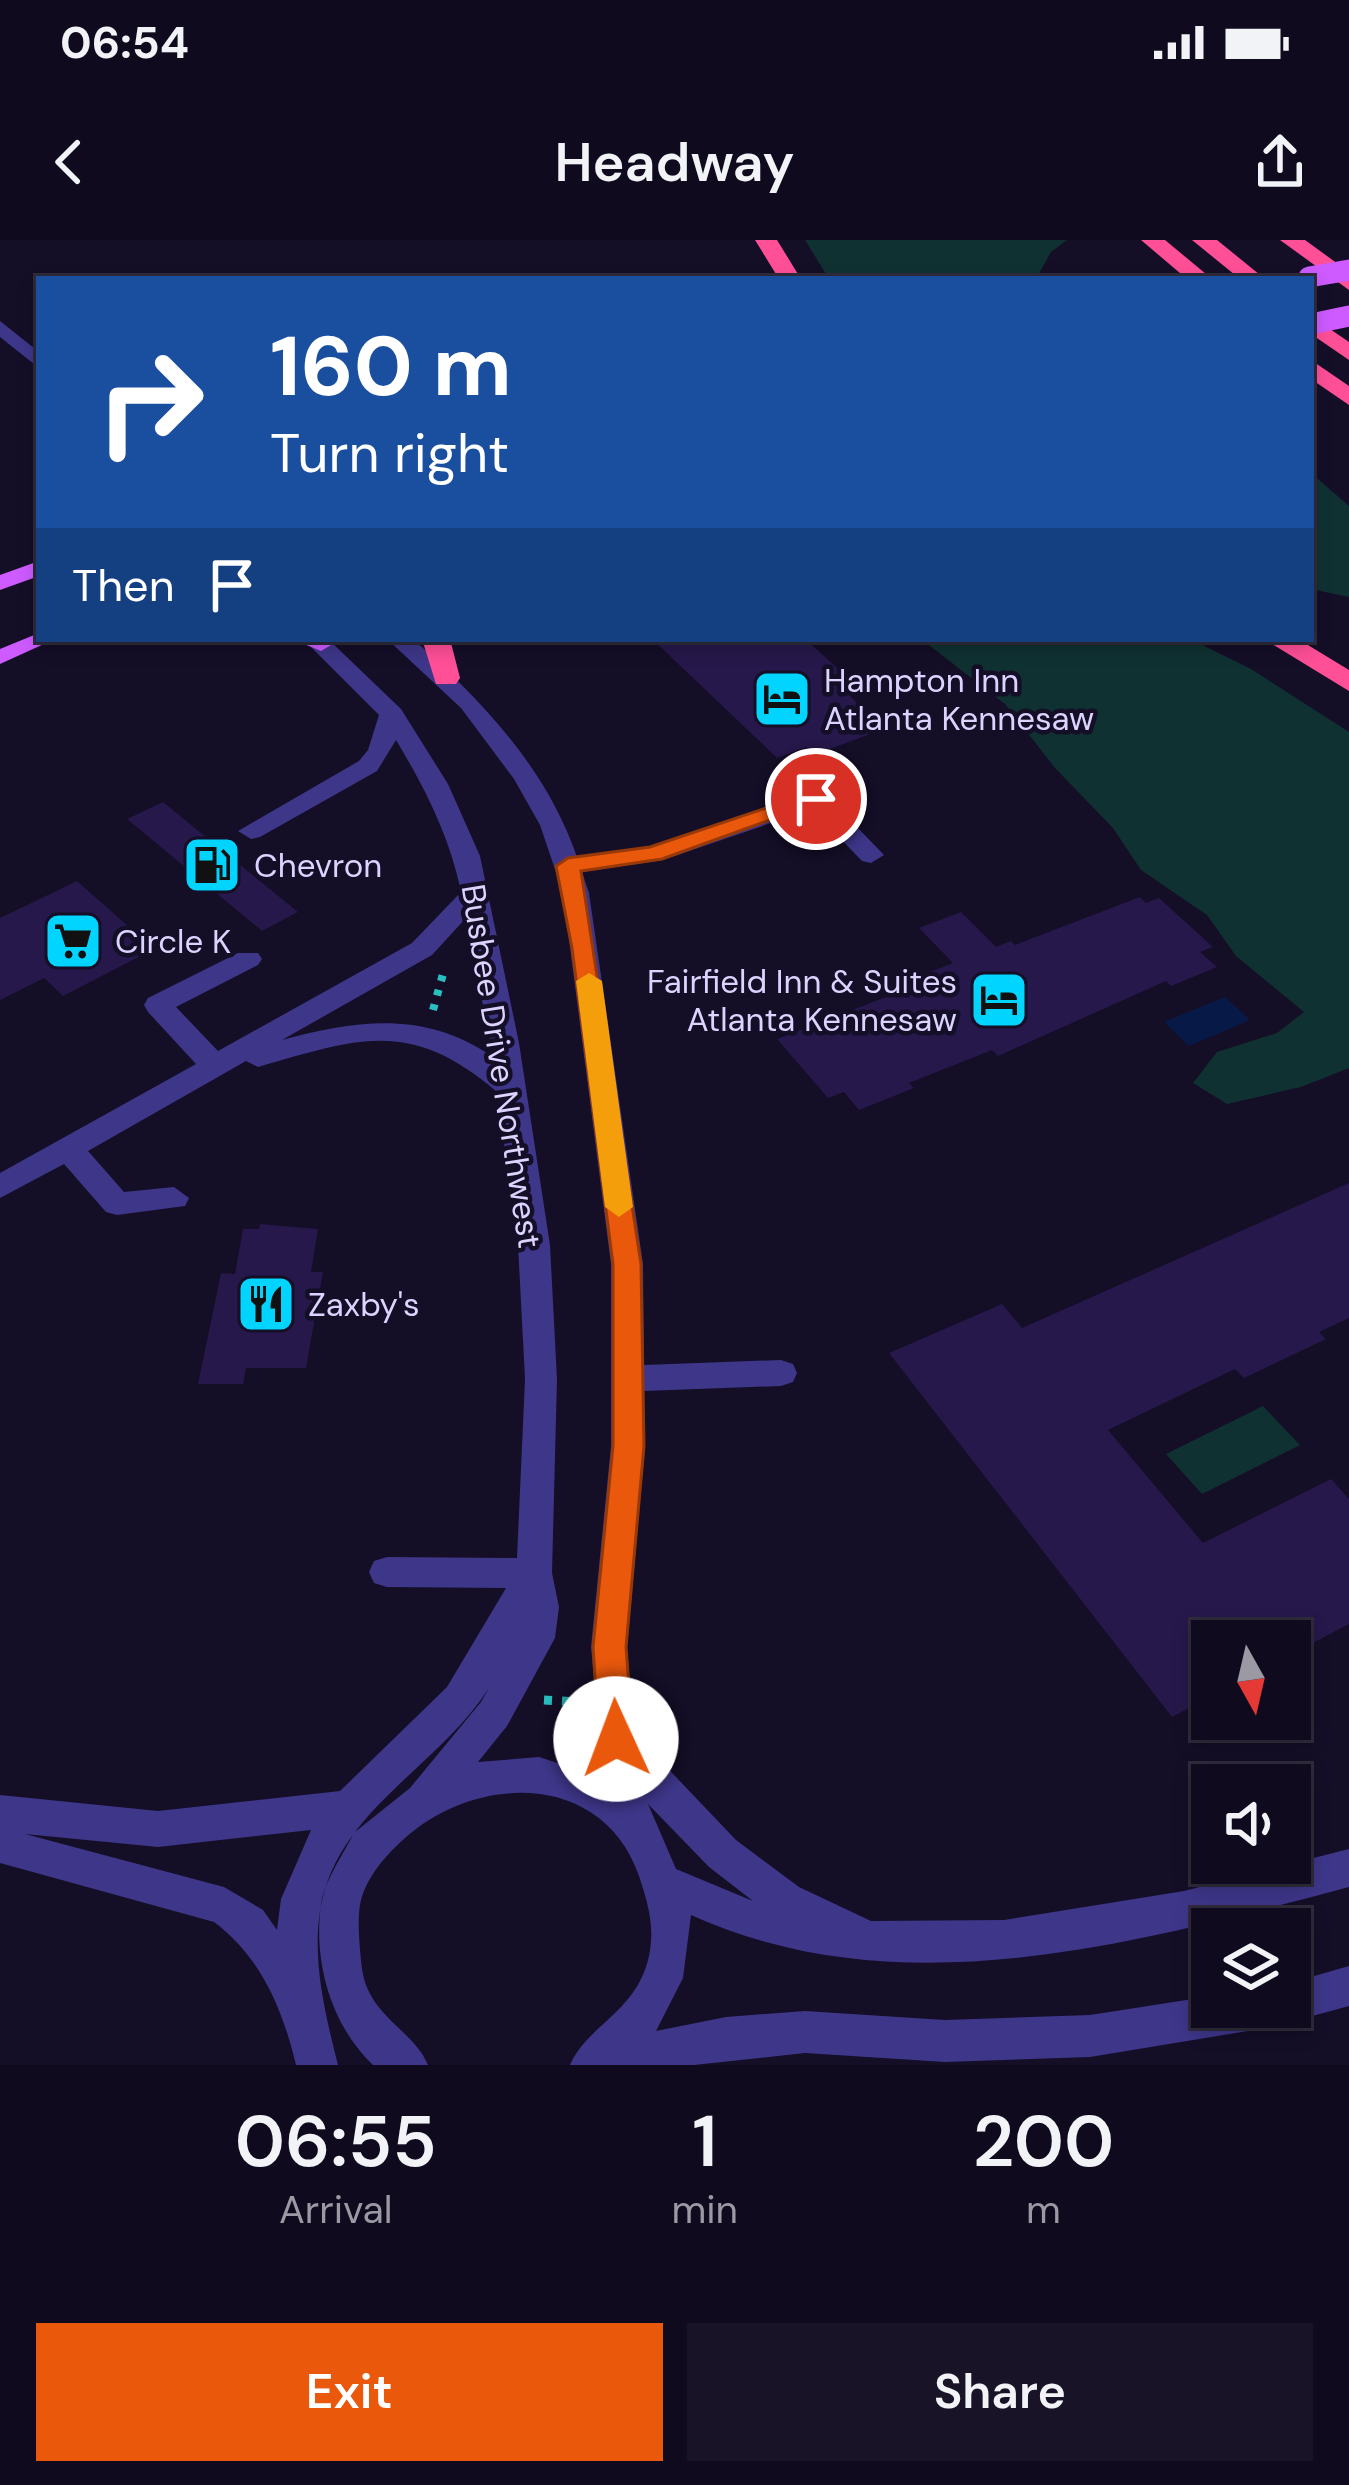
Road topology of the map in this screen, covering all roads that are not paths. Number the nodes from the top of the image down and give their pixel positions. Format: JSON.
{"nodes":[{"id":1,"x":766,"y":240,"type":"edge"},
{"id":2,"x":1152,"y":240,"type":"edge"},
{"id":3,"x":1204,"y":240,"type":"edge"},
{"id":4,"x":1291,"y":240,"type":"edge"},
{"id":5,"x":1349,"y":270,"type":"edge"},
{"id":6,"x":788,"y":276,"type":"edge"},
{"id":7,"x":1197,"y":276,"type":"edge"},
{"id":8,"x":1250,"y":276,"type":"edge"},
{"id":9,"x":1314,"y":276,"type":"edge"},
{"id":10,"x":1349,"y":283,"type":"edge"},
{"id":11,"x":1349,"y":316,"type":"edge"},
{"id":12,"x":1314,"y":322,"type":"edge"},
{"id":13,"x":1314,"y":325,"type":"edge"},
{"id":14,"x":0,"y":327,"type":"edge"},
{"id":15,"x":1349,"y":352,"type":"edge"},
{"id":16,"x":36,"y":359,"type":"edge"},
{"id":17,"x":1314,"y":369,"type":"edge"},
{"id":18,"x":1349,"y":398,"type":"edge"},
{"id":19,"x":36,"y":569,"type":"edge"},
{"id":20,"x":0,"y":584,"type":"edge"},
{"id":21,"x":36,"y":642,"type":"edge"},
{"id":22,"x":315,"y":642,"type":"edge"},
{"id":23,"x":404,"y":642,"type":"edge"},
{"id":24,"x":437,"y":642,"type":"edge"},
{"id":25,"x":1283,"y":642,"type":"edge"},
{"id":26,"x":0,"y":657,"type":"edge"},
{"id":27,"x":446,"y":678,"type":"junction"},
{"id":28,"x":1349,"y":682,"type":"edge"},
{"id":29,"x":392,"y":715,"type":"junction"},
{"id":30,"x":251,"y":831,"type":"dead end"},
{"id":31,"x":871,"y":855,"type":"dead end"},
{"id":32,"x":568,"y":866,"type":"junction"},
{"id":33,"x":476,"y":892,"type":"junction"},
{"id":34,"x":248,"y":958,"type":"dead end"},
{"id":35,"x":218,"y":1068,"type":"junction"},
{"id":36,"x":511,"y":1087,"type":"junction"},
{"id":37,"x":70,"y":1150,"type":"junction"},
{"id":38,"x":0,"y":1187,"type":"edge"},
{"id":39,"x":174,"y":1198,"type":"dead end"},
{"id":40,"x":782,"y":1373,"type":"dead end"},
{"id":41,"x":631,"y":1378,"type":"junction"},
{"id":42,"x":387,"y":1572,"type":"dead end"},
{"id":43,"x":534,"y":1574,"type":"junction"},
{"id":44,"x":616,"y":1739,"type":"junction"},
{"id":45,"x":418,"y":1802,"type":"junction"},
{"id":46,"x":350,"y":1808,"type":"junction"},
{"id":47,"x":0,"y":1814,"type":"edge"},
{"id":48,"x":632,"y":1821,"type":"junction"},
{"id":49,"x":0,"y":1845,"type":"edge"},
{"id":50,"x":1349,"y":1868,"type":"edge"},
{"id":51,"x":667,"y":1884,"type":"junction"},
{"id":52,"x":886,"y":1939,"type":"junction"},
{"id":53,"x":1349,"y":1986,"type":"edge"},
{"id":54,"x":1311,"y":1997,"type":"edge"},
{"id":55,"x":300,"y":1999,"type":"junction"},
{"id":56,"x":1191,"y":2023,"type":"edge"},
{"id":57,"x":659,"y":2056,"type":"edge"},
{"id":58,"x":593,"y":2064,"type":"edge"},
{"id":59,"x":317,"y":2065,"type":"edge"},
{"id":60,"x":407,"y":2065,"type":"edge"}],
"edges":[{"from":1,"to":6,"type":"highway"},
{"from":2,"to":7,"type":"highway"},
{"from":3,"to":8,"type":"highway"},
{"from":4,"to":10,"type":"highway"},
{"from":5,"to":9,"type":"main road","bridge":true},
{"from":11,"to":12,"type":"main road","bridge":true},
{"from":13,"to":15,"type":"highway"},
{"from":14,"to":16,"type":"street"},
{"from":17,"to":18,"type":"highway"},
{"from":19,"to":20,"type":"main road"},
{"from":21,"to":26,"type":"main road"},
{"from":22,"to":29,"type":"street","name":"Busbee Drive Northwest"},
{"from":23,"to":27,"type":"street"},
{"from":24,"to":27,"type":"highway"},
{"from":25,"to":28,"type":"highway"},
{"from":27,"to":32,"type":"street"},
{"from":29,"to":30,"type":"street"},
{"from":29,"to":33,"type":"street","name":"Busbee Drive Northwest"},
{"from":31,"to":32,"type":"street"},
{"from":32,"to":41,"type":"street"},
{"from":33,"to":35,"type":"street"},
{"from":33,"to":36,"type":"street","name":"Busbee Drive Northwest"},
{"from":34,"to":35,"type":"street"},
{"from":35,"to":36,"type":"street"},
{"from":35,"to":37,"type":"street"},
{"from":36,"to":43,"type":"street","name":"Busbee Drive Northwest"},
{"from":37,"to":38,"type":"street"},
{"from":37,"to":39,"type":"street"},
{"from":40,"to":41,"type":"street"},
{"from":41,"to":44,"type":"street"},
{"from":42,"to":43,"type":"street"},
{"from":43,"to":45,"type":"street","name":"Busbee Drive Northwest"},
{"from":43,"to":46,"type":"street"},
{"from":44,"to":48,"type":"street"},
{"from":44,"to":52,"type":"street"},
{"from":45,"to":46,"type":"street"},
{"from":45,"to":48,"type":"street"},
{"from":45,"to":60,"type":"street","name":"Busbee Drive Northwest"},
{"from":46,"to":47,"type":"street"},
{"from":46,"to":55,"type":"street"},
{"from":48,"to":51,"type":"street"},
{"from":49,"to":55,"type":"street"},
{"from":50,"to":52,"type":"street"},
{"from":51,"to":52,"type":"street"},
{"from":51,"to":58,"type":"street"},
{"from":53,"to":54,"type":"street"},
{"from":55,"to":59,"type":"street"},
{"from":56,"to":57,"type":"street"},
{"from":57,"to":58,"type":"street"}]}
